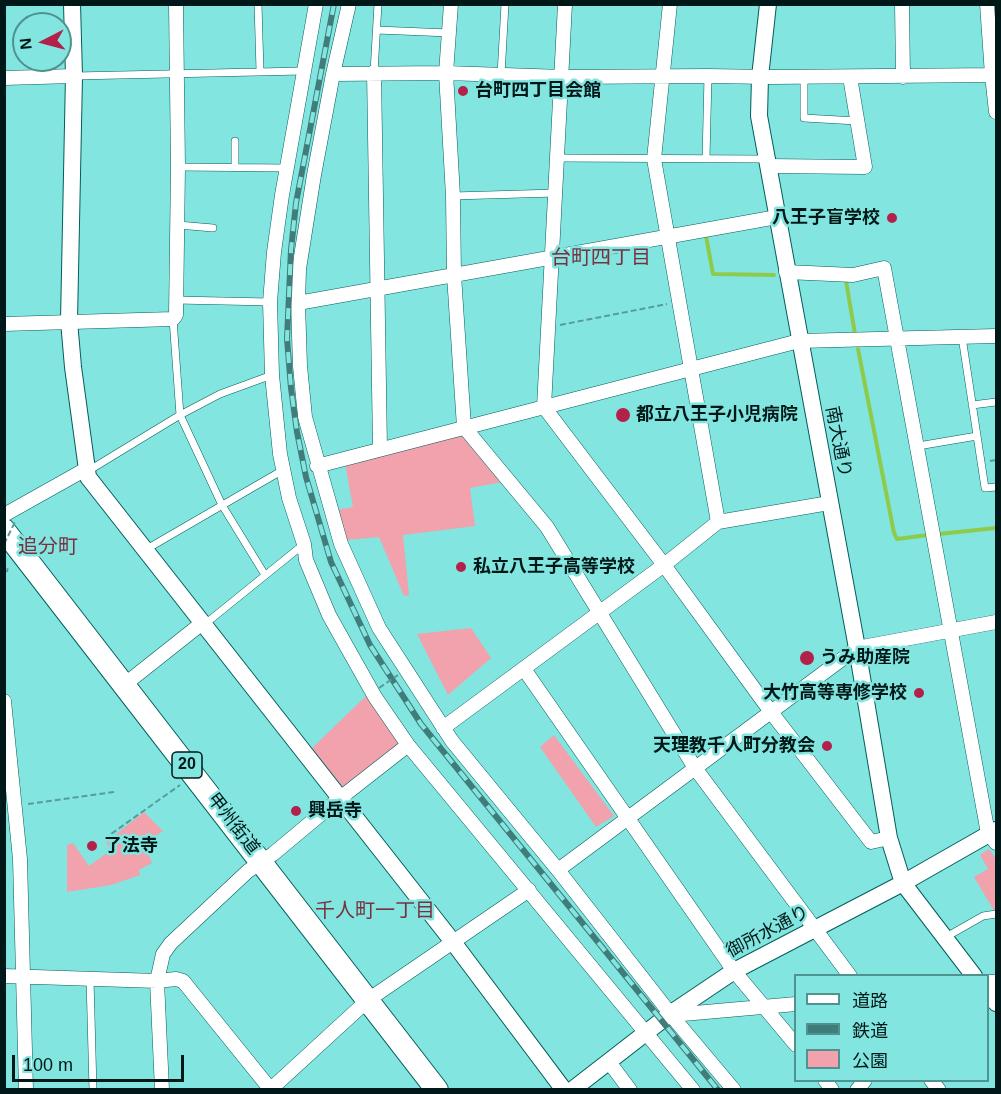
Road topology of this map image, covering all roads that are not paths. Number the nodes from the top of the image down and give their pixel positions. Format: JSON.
{"nodes":[{"id":1,"x":72,"y":4,"type":"edge"},
{"id":2,"x":176,"y":4,"type":"edge"},
{"id":3,"x":258,"y":4,"type":"edge"},
{"id":4,"x":316,"y":4,"type":"edge"},
{"id":5,"x":349,"y":4,"type":"edge"},
{"id":6,"x":378,"y":4,"type":"edge"},
{"id":7,"x":451,"y":4,"type":"edge"},
{"id":8,"x":505,"y":4,"type":"edge"},
{"id":9,"x":566,"y":4,"type":"edge"},
{"id":10,"x":670,"y":4,"type":"edge"},
{"id":11,"x":768,"y":4,"type":"edge"},
{"id":12,"x":902,"y":4,"type":"edge"},
{"id":13,"x":987,"y":4,"type":"edge"},
{"id":14,"x":377,"y":30,"type":"junction"},
{"id":15,"x":449,"y":33,"type":"junction"},
{"id":16,"x":260,"y":71,"type":"junction"},
{"id":17,"x":303,"y":71,"type":"junction"},
{"id":18,"x":374,"y":72,"type":"junction"},
{"id":19,"x":177,"y":73,"type":"junction"},
{"id":20,"x":446,"y":73,"type":"junction"},
{"id":21,"x":333,"y":74,"type":"junction"},
{"id":22,"x":501,"y":75,"type":"junction"},
{"id":23,"x":994,"y":75,"type":"edge"},
{"id":24,"x":74,"y":76,"type":"junction"},
{"id":25,"x":662,"y":76,"type":"junction"},
{"id":26,"x":708,"y":76,"type":"junction"},
{"id":27,"x":563,"y":77,"type":"junction"},
{"id":28,"x":760,"y":77,"type":"junction"},
{"id":29,"x":804,"y":77,"type":"junction"},
{"id":30,"x":850,"y":77,"type":"junction"},
{"id":31,"x":903,"y":77,"type":"junction"},
{"id":32,"x":4,"y":78,"type":"edge"},
{"id":33,"x":996,"y":112,"type":"edge"},
{"id":34,"x":858,"y":121,"type":"junction"},
{"id":35,"x":235,"y":141,"type":"dead end"},
{"id":36,"x":558,"y":159,"type":"junction"},
{"id":37,"x":654,"y":159,"type":"junction"},
{"id":38,"x":706,"y":159,"type":"junction"},
{"id":39,"x":767,"y":163,"type":"junction"},
{"id":40,"x":178,"y":167,"type":"junction"},
{"id":41,"x":235,"y":167,"type":"junction"},
{"id":42,"x":287,"y":168,"type":"junction"},
{"id":43,"x":556,"y":193,"type":"junction"},
{"id":44,"x":453,"y":196,"type":"junction"},
{"id":45,"x":777,"y":217,"type":"junction"},
{"id":46,"x":178,"y":225,"type":"junction"},
{"id":47,"x":213,"y":228,"type":"dead end"},
{"id":48,"x":667,"y":236,"type":"junction"},
{"id":49,"x":552,"y":257,"type":"junction"},
{"id":50,"x":786,"y":272,"type":"junction"},
{"id":51,"x":454,"y":275,"type":"junction"},
{"id":52,"x":377,"y":290,"type":"junction"},
{"id":53,"x":176,"y":300,"type":"junction"},
{"id":54,"x":270,"y":302,"type":"junction"},
{"id":55,"x":298,"y":303,"type":"junction"},
{"id":56,"x":173,"y":319,"type":"junction"},
{"id":57,"x":69,"y":321,"type":"junction"},
{"id":58,"x":4,"y":324,"type":"edge"},
{"id":59,"x":996,"y":336,"type":"edge"},
{"id":60,"x":962,"y":337,"type":"junction"},
{"id":61,"x":898,"y":338,"type":"junction"},
{"id":62,"x":799,"y":341,"type":"junction"},
{"id":63,"x":690,"y":369,"type":"junction"},
{"id":64,"x":272,"y":375,"type":"junction"},
{"id":65,"x":996,"y":402,"type":"edge"},
{"id":66,"x":972,"y":405,"type":"junction"},
{"id":67,"x":544,"y":407,"type":"junction"},
{"id":68,"x":180,"y":415,"type":"junction"},
{"id":69,"x":464,"y":428,"type":"junction"},
{"id":70,"x":977,"y":436,"type":"junction"},
{"id":71,"x":918,"y":446,"type":"junction"},
{"id":72,"x":380,"y":448,"type":"junction"},
{"id":73,"x":317,"y":466,"type":"junction"},
{"id":74,"x":86,"y":470,"type":"junction"},
{"id":75,"x":283,"y":470,"type":"junction"},
{"id":76,"x":996,"y":487,"type":"edge"},
{"id":77,"x":830,"y":503,"type":"junction"},
{"id":78,"x":222,"y":505,"type":"junction"},
{"id":79,"x":8,"y":522,"type":"edge"},
{"id":80,"x":718,"y":522,"type":"junction"},
{"id":81,"x":304,"y":544,"type":"junction"},
{"id":82,"x":145,"y":550,"type":"junction"},
{"id":83,"x":664,"y":565,"type":"junction"},
{"id":84,"x":265,"y":575,"type":"junction"},
{"id":85,"x":600,"y":611,"type":"junction"},
{"id":86,"x":996,"y":622,"type":"edge"},
{"id":87,"x":202,"y":625,"type":"junction"},
{"id":88,"x":951,"y":631,"type":"junction"},
{"id":89,"x":857,"y":648,"type":"junction"},
{"id":90,"x":524,"y":669,"type":"junction"},
{"id":91,"x":124,"y":685,"type":"junction"},
{"id":92,"x":4,"y":701,"type":"edge"},
{"id":93,"x":771,"y":712,"type":"junction"},
{"id":94,"x":443,"y":728,"type":"junction"},
{"id":95,"x":408,"y":745,"type":"junction"},
{"id":96,"x":695,"y":768,"type":"junction"},
{"id":97,"x":339,"y":799,"type":"junction"},
{"id":98,"x":628,"y":819,"type":"junction"},
{"id":99,"x":994,"y":836,"type":"edge"},
{"id":100,"x":889,"y":838,"type":"junction"},
{"id":101,"x":262,"y":862,"type":"junction"},
{"id":102,"x":558,"y":870,"type":"junction"},
{"id":103,"x":903,"y":884,"type":"junction"},
{"id":104,"x":529,"y":890,"type":"junction"},
{"id":105,"x":996,"y":914,"type":"edge"},
{"id":106,"x":816,"y":928,"type":"junction"},
{"id":107,"x":946,"y":937,"type":"junction"},
{"id":108,"x":453,"y":942,"type":"junction"},
{"id":109,"x":734,"y":971,"type":"junction"},
{"id":110,"x":849,"y":974,"type":"edge"},
{"id":111,"x":970,"y":974,"type":"edge"},
{"id":112,"x":4,"y":976,"type":"edge"},
{"id":113,"x":23,"y":977,"type":"junction"},
{"id":114,"x":90,"y":979,"type":"junction"},
{"id":115,"x":157,"y":981,"type":"junction"},
{"id":116,"x":368,"y":1000,"type":"junction"},
{"id":117,"x":794,"y":1004,"type":"edge"},
{"id":118,"x":764,"y":1007,"type":"junction"},
{"id":119,"x":670,"y":1014,"type":"junction"},
{"id":120,"x":646,"y":1033,"type":"junction"},
{"id":121,"x":794,"y":1044,"type":"edge"},
{"id":122,"x":609,"y":1062,"type":"junction"},
{"id":123,"x":267,"y":1088,"type":"edge"},
{"id":124,"x":26,"y":1089,"type":"edge"},
{"id":125,"x":93,"y":1089,"type":"edge"},
{"id":126,"x":162,"y":1089,"type":"edge"},
{"id":127,"x":437,"y":1089,"type":"edge"},
{"id":128,"x":564,"y":1089,"type":"edge"},
{"id":129,"x":572,"y":1089,"type":"edge"},
{"id":130,"x":630,"y":1089,"type":"edge"},
{"id":131,"x":693,"y":1089,"type":"edge"},
{"id":132,"x":734,"y":1089,"type":"edge"}],
"edges":[{"from":1,"to":24,"type":"street"},
{"from":2,"to":19,"type":"street"},
{"from":3,"to":16,"type":"lane"},
{"from":4,"to":17,"type":"street"},
{"from":5,"to":21,"type":"street"},
{"from":6,"to":14,"type":"lane"},
{"from":7,"to":15,"type":"street"},
{"from":8,"to":22,"type":"lane"},
{"from":9,"to":27,"type":"street"},
{"from":10,"to":25,"type":"street"},
{"from":11,"to":28,"type":"street","name":"南大通り"},
{"from":12,"to":31,"type":"street"},
{"from":13,"to":23,"type":"street"},
{"from":14,"to":15,"type":"lane"},
{"from":14,"to":18,"type":"lane"},
{"from":15,"to":20,"type":"street"},
{"from":16,"to":17,"type":"lane"},
{"from":16,"to":19,"type":"lane"},
{"from":17,"to":42,"type":"street"},
{"from":18,"to":20,"type":"street"},
{"from":18,"to":21,"type":"street"},
{"from":18,"to":52,"type":"street"},
{"from":19,"to":24,"type":"lane"},
{"from":19,"to":40,"type":"street"},
{"from":20,"to":22,"type":"street"},
{"from":20,"to":44,"type":"street"},
{"from":21,"to":55,"type":"street"},
{"from":22,"to":27,"type":"street"},
{"from":23,"to":31,"type":"street"},
{"from":23,"to":33,"type":"street"},
{"from":24,"to":32,"type":"street"},
{"from":24,"to":57,"type":"street"},
{"from":25,"to":26,"type":"street"},
{"from":25,"to":27,"type":"street"},
{"from":25,"to":37,"type":"street"},
{"from":26,"to":28,"type":"street"},
{"from":26,"to":38,"type":"lane"},
{"from":27,"to":36,"type":"street"},
{"from":28,"to":29,"type":"street"},
{"from":28,"to":39,"type":"street","name":"南大通り"},
{"from":29,"to":30,"type":"street"},
{"from":29,"to":34,"type":"lane"},
{"from":30,"to":31,"type":"street"},
{"from":30,"to":34,"type":"street"},
{"from":34,"to":39,"type":"street"},
{"from":35,"to":41,"type":"lane"},
{"from":36,"to":37,"type":"lane"},
{"from":36,"to":43,"type":"street"},
{"from":37,"to":38,"type":"lane"},
{"from":37,"to":48,"type":"street"},
{"from":38,"to":39,"type":"lane"},
{"from":39,"to":45,"type":"street","name":"南大通り"},
{"from":40,"to":41,"type":"lane"},
{"from":40,"to":46,"type":"street"},
{"from":41,"to":42,"type":"lane"},
{"from":42,"to":54,"type":"street"},
{"from":43,"to":44,"type":"lane"},
{"from":43,"to":49,"type":"street"},
{"from":44,"to":51,"type":"street"},
{"from":45,"to":48,"type":"street"},
{"from":45,"to":50,"type":"street","name":"南大通り"},
{"from":46,"to":47,"type":"lane"},
{"from":46,"to":53,"type":"street"},
{"from":48,"to":49,"type":"street"},
{"from":48,"to":63,"type":"street"},
{"from":49,"to":51,"type":"street"},
{"from":49,"to":67,"type":"street"},
{"from":50,"to":61,"type":"street"},
{"from":50,"to":62,"type":"street","name":"南大通り"},
{"from":51,"to":52,"type":"street"},
{"from":51,"to":69,"type":"street"},
{"from":52,"to":55,"type":"street"},
{"from":52,"to":72,"type":"street"},
{"from":53,"to":54,"type":"lane"},
{"from":53,"to":56,"type":"street"},
{"from":54,"to":64,"type":"street"},
{"from":55,"to":73,"type":"street"},
{"from":56,"to":57,"type":"street"},
{"from":56,"to":68,"type":"lane"},
{"from":57,"to":58,"type":"street"},
{"from":57,"to":74,"type":"street"},
{"from":59,"to":60,"type":"street"},
{"from":60,"to":61,"type":"street"},
{"from":60,"to":66,"type":"lane"},
{"from":61,"to":62,"type":"street"},
{"from":61,"to":71,"type":"street"},
{"from":62,"to":63,"type":"street"},
{"from":62,"to":77,"type":"street","name":"南大通り"},
{"from":63,"to":67,"type":"street"},
{"from":63,"to":80,"type":"street"},
{"from":64,"to":68,"type":"lane"},
{"from":64,"to":75,"type":"street"},
{"from":65,"to":66,"type":"lane"},
{"from":66,"to":70,"type":"lane"},
{"from":67,"to":69,"type":"street"},
{"from":67,"to":83,"type":"street"},
{"from":68,"to":74,"type":"lane"},
{"from":68,"to":78,"type":"lane"},
{"from":69,"to":72,"type":"street"},
{"from":69,"to":85,"type":"street"},
{"from":70,"to":71,"type":"lane"},
{"from":70,"to":76,"type":"lane"},
{"from":71,"to":88,"type":"street"},
{"from":72,"to":73,"type":"street"},
{"from":73,"to":94,"type":"street"},
{"from":74,"to":79,"type":"street"},
{"from":74,"to":82,"type":"street"},
{"from":75,"to":78,"type":"lane"},
{"from":75,"to":81,"type":"street"},
{"from":77,"to":80,"type":"street"},
{"from":77,"to":89,"type":"street","name":"南大通り"},
{"from":78,"to":82,"type":"lane"},
{"from":78,"to":84,"type":"lane"},
{"from":79,"to":91,"type":"highway","name":"甲州街道","number":"20"},
{"from":80,"to":83,"type":"street"},
{"from":81,"to":84,"type":"lane"},
{"from":81,"to":95,"type":"street"},
{"from":82,"to":87,"type":"street"},
{"from":83,"to":85,"type":"street"},
{"from":83,"to":93,"type":"street"},
{"from":84,"to":87,"type":"lane"},
{"from":85,"to":90,"type":"street"},
{"from":85,"to":96,"type":"street"},
{"from":86,"to":88,"type":"street"},
{"from":87,"to":91,"type":"street"},
{"from":87,"to":97,"type":"street"},
{"from":88,"to":89,"type":"street"},
{"from":88,"to":99,"type":"street"},
{"from":89,"to":93,"type":"street"},
{"from":89,"to":100,"type":"street","name":"南大通り"},
{"from":90,"to":94,"type":"street"},
{"from":90,"to":98,"type":"street"},
{"from":91,"to":101,"type":"highway","name":"甲州街道","number":"20"},
{"from":92,"to":113,"type":"street"},
{"from":93,"to":96,"type":"street"},
{"from":93,"to":100,"type":"street"},
{"from":94,"to":102,"type":"street"},
{"from":95,"to":97,"type":"street"},
{"from":95,"to":104,"type":"street"},
{"from":96,"to":98,"type":"street"},
{"from":96,"to":106,"type":"street"},
{"from":97,"to":101,"type":"street"},
{"from":97,"to":108,"type":"street"},
{"from":98,"to":102,"type":"street"},
{"from":98,"to":109,"type":"street"},
{"from":99,"to":103,"type":"street","name":"御所水通り"},
{"from":100,"to":103,"type":"street","name":"南大通り"},
{"from":101,"to":115,"type":"street"},
{"from":101,"to":116,"type":"highway","name":"甲州街道","number":"20"},
{"from":102,"to":119,"type":"street"},
{"from":103,"to":106,"type":"street","name":"御所水通り"},
{"from":103,"to":107,"type":"street"},
{"from":104,"to":108,"type":"street"},
{"from":104,"to":120,"type":"street"},
{"from":105,"to":107,"type":"lane"},
{"from":106,"to":109,"type":"street","name":"御所水通り"},
{"from":106,"to":110,"type":"street"},
{"from":107,"to":111,"type":"street"},
{"from":108,"to":116,"type":"street"},
{"from":108,"to":128,"type":"street"},
{"from":109,"to":118,"type":"street"},
{"from":109,"to":119,"type":"street","name":"御所水通り"},
{"from":112,"to":113,"type":"street"},
{"from":113,"to":114,"type":"street"},
{"from":113,"to":124,"type":"street"},
{"from":114,"to":115,"type":"street"},
{"from":114,"to":125,"type":"lane"},
{"from":115,"to":123,"type":"street"},
{"from":115,"to":126,"type":"street"},
{"from":116,"to":123,"type":"street"},
{"from":116,"to":127,"type":"highway","name":"甲州街道","number":"20"},
{"from":117,"to":118,"type":"street"},
{"from":118,"to":119,"type":"street"},
{"from":118,"to":121,"type":"street"},
{"from":119,"to":120,"type":"street","name":"御所水通り"},
{"from":119,"to":132,"type":"street"},
{"from":120,"to":122,"type":"street","name":"御所水通り"},
{"from":120,"to":131,"type":"street"},
{"from":122,"to":129,"type":"street","name":"御所水通り"},
{"from":122,"to":130,"type":"street"}]}
